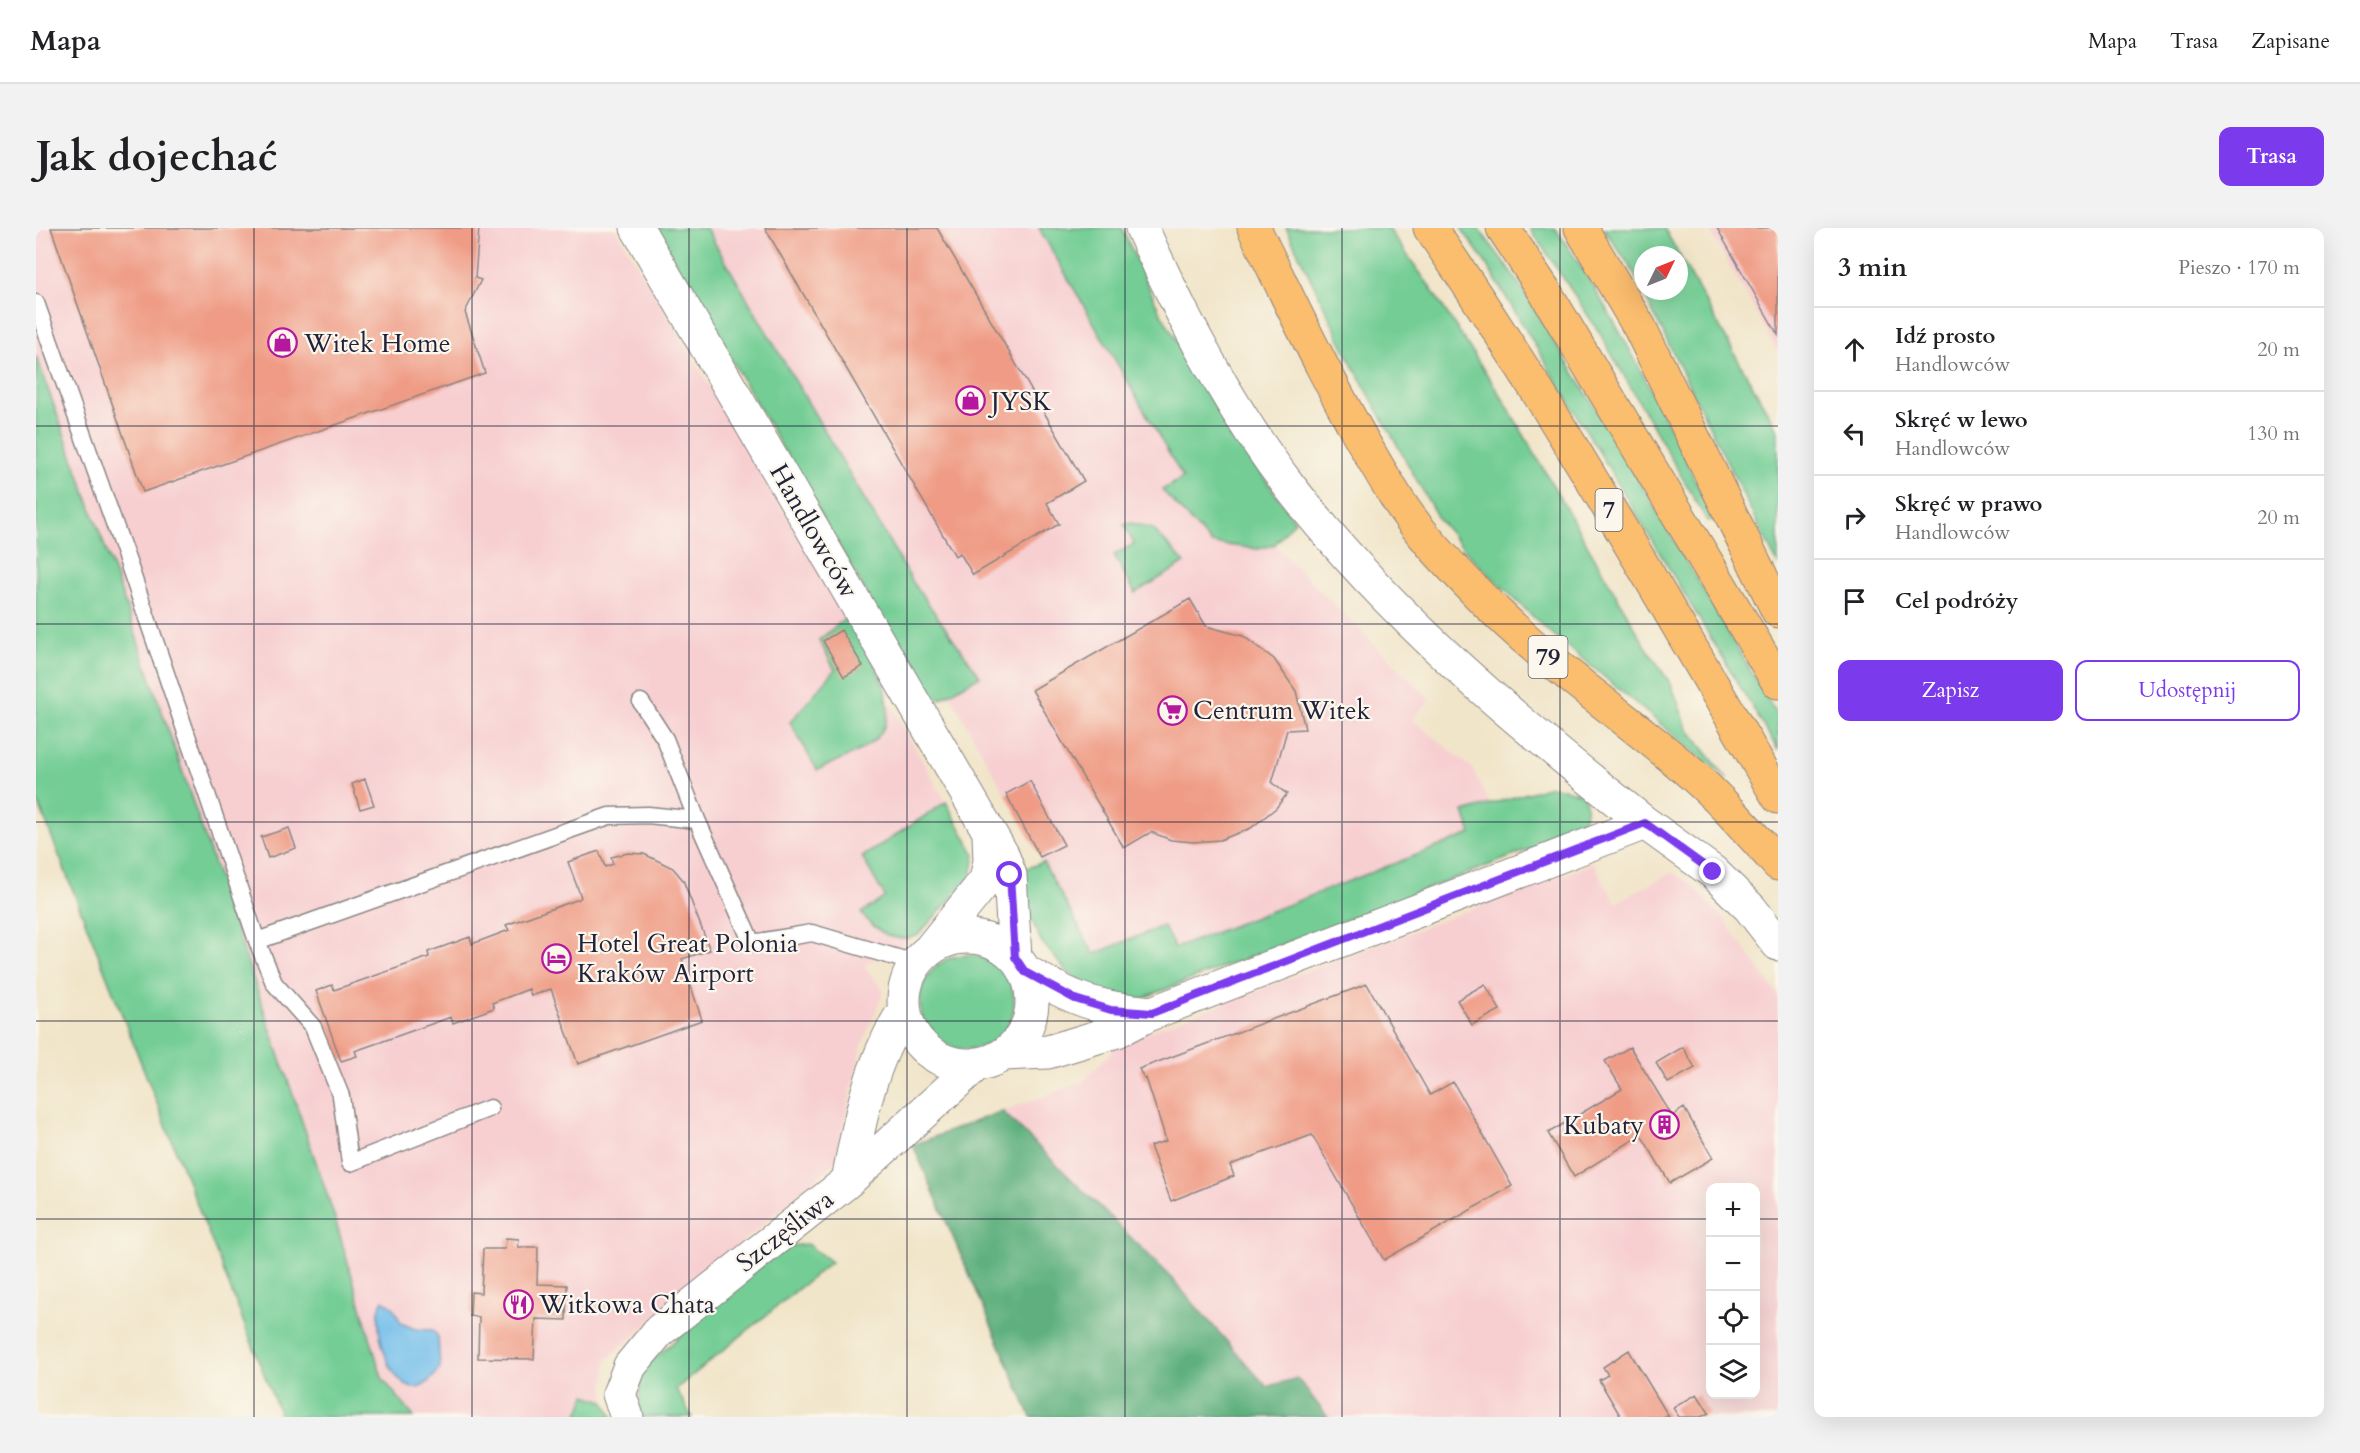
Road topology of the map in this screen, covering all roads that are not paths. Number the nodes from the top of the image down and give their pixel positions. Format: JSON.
{"nodes":[{"id":1,"x":637,"y":228,"type":"edge"},
{"id":2,"x":1142,"y":228,"type":"edge"},
{"id":3,"x":1254,"y":228,"type":"edge"},
{"id":4,"x":1430,"y":228,"type":"edge"},
{"id":5,"x":1503,"y":228,"type":"edge"},
{"id":6,"x":1581,"y":228,"type":"edge"},
{"id":7,"x":36,"y":303,"type":"edge"},
{"id":8,"x":1778,"y":611,"type":"edge"},
{"id":9,"x":1778,"y":682,"type":"edge"},
{"id":10,"x":640,"y":702,"type":"dead end"},
{"id":11,"x":1778,"y":797,"type":"edge"},
{"id":12,"x":697,"y":820,"type":"junction"},
{"id":13,"x":1645,"y":823,"type":"junction"},
{"id":14,"x":989,"y":836,"type":"junction"},
{"id":15,"x":1778,"y":864,"type":"edge"},
{"id":16,"x":257,"y":942,"type":"junction"},
{"id":17,"x":1778,"y":944,"type":"edge"},
{"id":18,"x":923,"y":955,"type":"junction"},
{"id":19,"x":1020,"y":964,"type":"junction"},
{"id":20,"x":904,"y":1011,"type":"junction"},
{"id":21,"x":1152,"y":1013,"type":"junction"},
{"id":22,"x":991,"y":1059,"type":"junction"},
{"id":23,"x":490,"y":1108,"type":"dead end"},
{"id":24,"x":848,"y":1181,"type":"junction"},
{"id":25,"x":627,"y":1417,"type":"edge"}],
"edges":[{"from":1,"to":14,"type":"street","name":"Handlowców"},
{"from":2,"to":13,"type":"street"},
{"from":3,"to":15,"type":"main road","number":"79"},
{"from":4,"to":11,"type":"main road","number":"7"},
{"from":5,"to":9,"type":"main road","number":"7"},
{"from":6,"to":8,"type":"main road"},
{"from":7,"to":16,"type":"lane"},
{"from":10,"to":12,"type":"lane"},
{"from":12,"to":16,"type":"lane"},
{"from":12,"to":18,"type":"lane"},
{"from":13,"to":17,"type":"street"},
{"from":13,"to":21,"type":"street"},
{"from":14,"to":18,"type":"street","name":"Handlowców"},
{"from":14,"to":19,"type":"street","name":"Handlowców"},
{"from":16,"to":23,"type":"lane"},
{"from":18,"to":19,"type":"street"},
{"from":18,"to":20,"type":"street"},
{"from":19,"to":21,"type":"street"},
{"from":19,"to":22,"type":"street"},
{"from":20,"to":22,"type":"street"},
{"from":20,"to":24,"type":"street","name":"Szczęśliwa"},
{"from":21,"to":22,"type":"street"},
{"from":22,"to":24,"type":"street","name":"Szczęśliwa"},
{"from":24,"to":25,"type":"street","name":"Szczęśliwa"}]}
